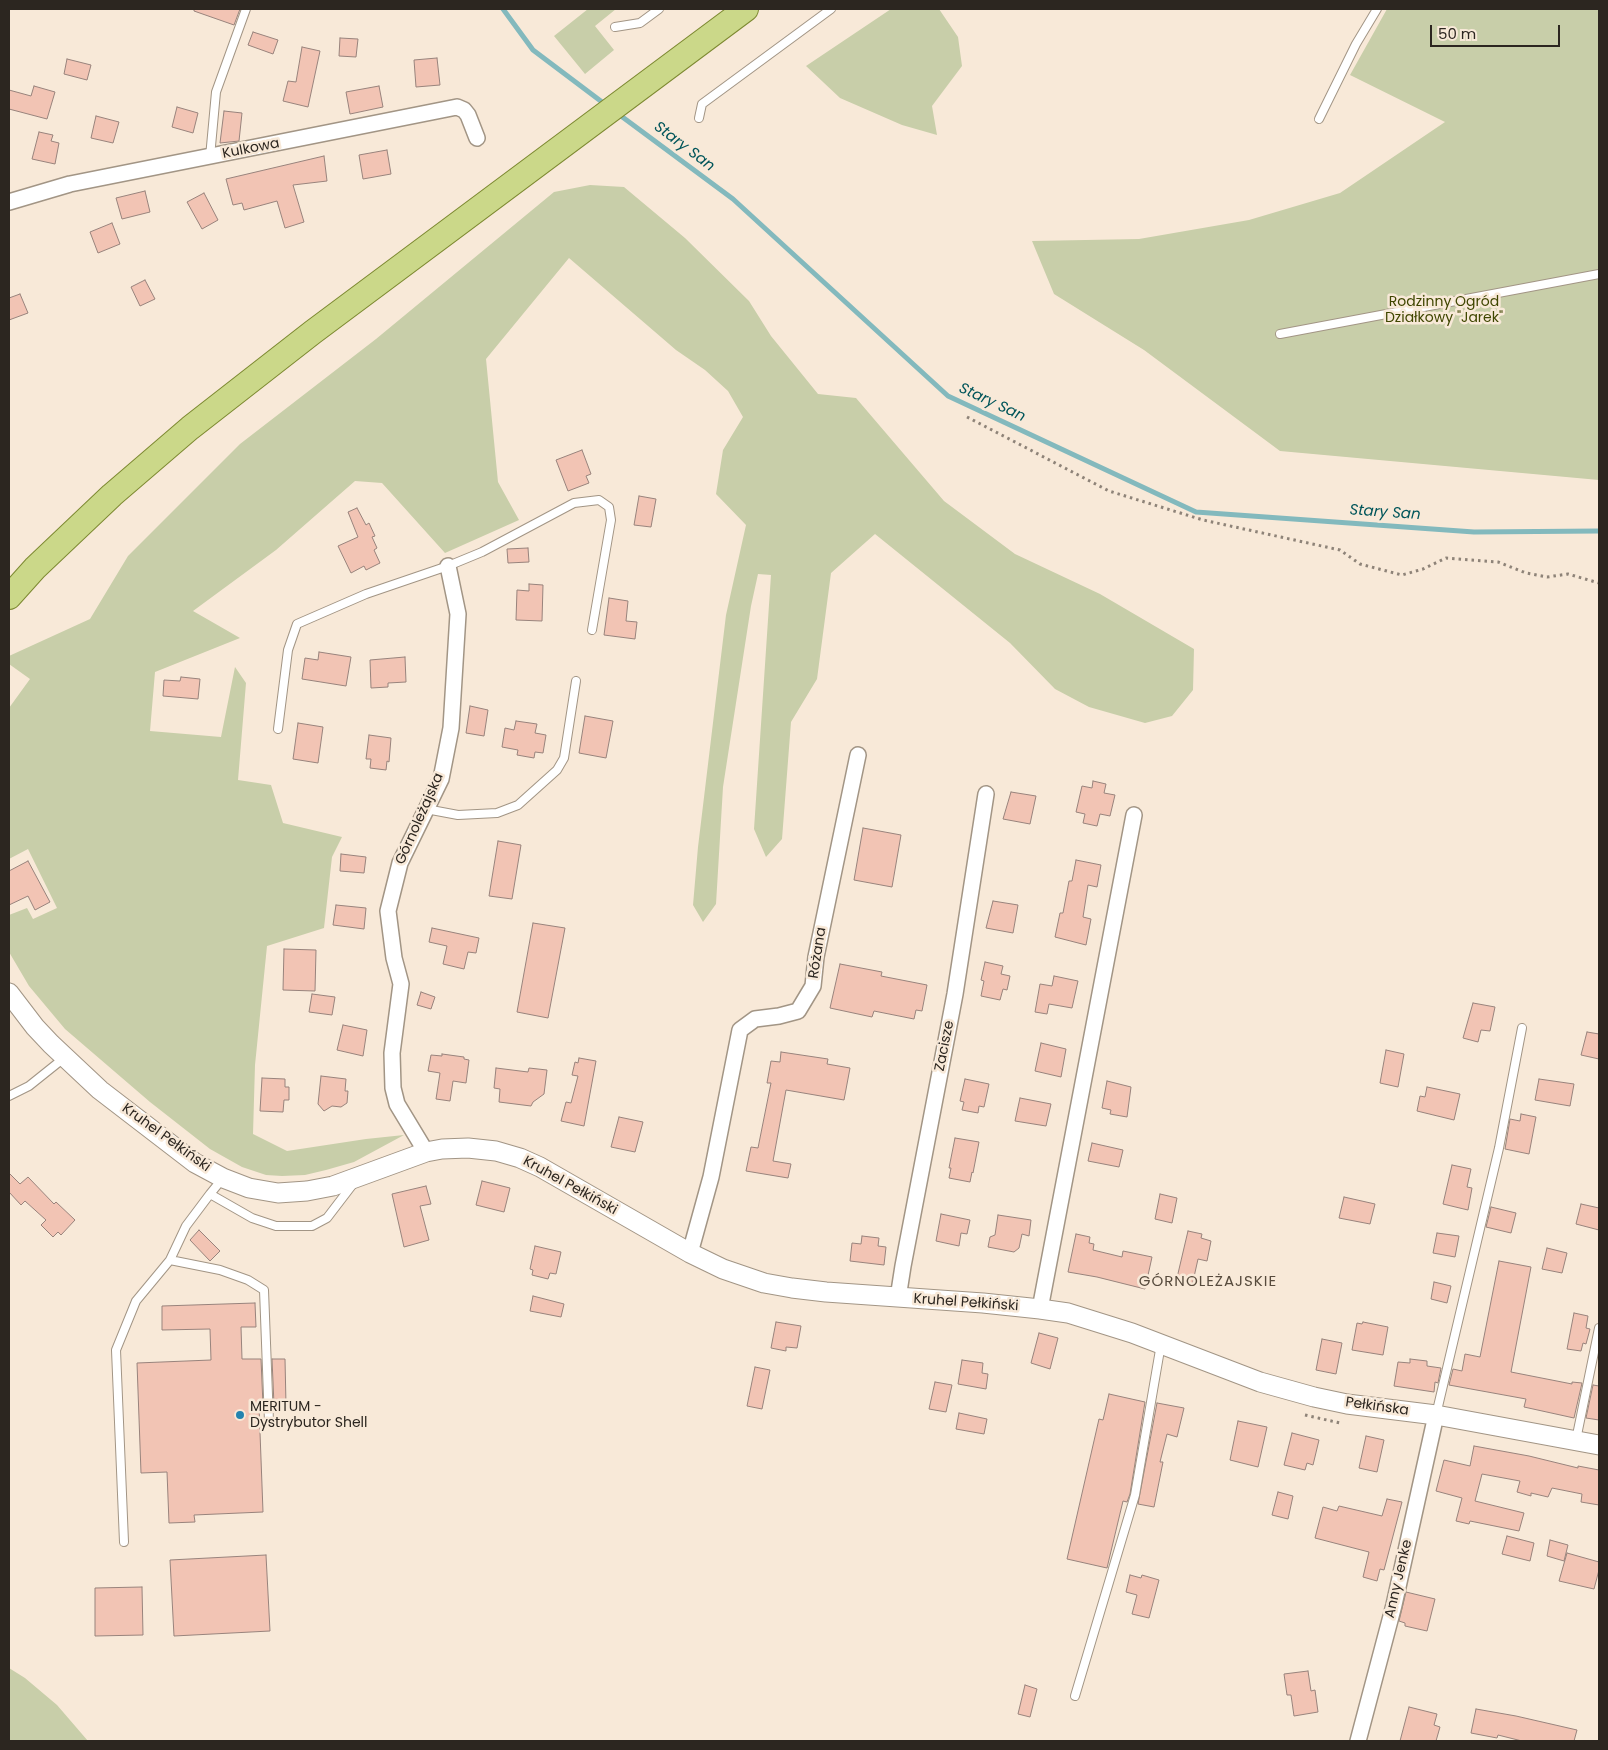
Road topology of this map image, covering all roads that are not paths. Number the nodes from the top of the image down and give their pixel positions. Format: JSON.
{"nodes":[{"id":1,"x":246,"y":9,"type":"edge"},
{"id":2,"x":659,"y":9,"type":"edge"},
{"id":3,"x":746,"y":9,"type":"edge"},
{"id":4,"x":831,"y":9,"type":"edge"},
{"id":5,"x":1377,"y":9,"type":"edge"},
{"id":6,"x":615,"y":27,"type":"dead end"},
{"id":7,"x":699,"y":118,"type":"dead end"},
{"id":8,"x":1319,"y":119,"type":"dead end"},
{"id":9,"x":477,"y":138,"type":"dead end"},
{"id":10,"x":210,"y":157,"type":"junction"},
{"id":11,"x":9,"y":202,"type":"edge"},
{"id":12,"x":1599,"y":274,"type":"edge"},
{"id":13,"x":1280,"y":334,"type":"dead end"},
{"id":14,"x":448,"y":566,"type":"junction"},
{"id":15,"x":9,"y":597,"type":"edge"},
{"id":16,"x":592,"y":630,"type":"dead end"},
{"id":17,"x":576,"y":681,"type":"dead end"},
{"id":18,"x":278,"y":729,"type":"dead end"},
{"id":19,"x":858,"y":755,"type":"dead end"},
{"id":20,"x":986,"y":794,"type":"dead end"},
{"id":21,"x":426,"y":809,"type":"junction"},
{"id":22,"x":1134,"y":815,"type":"dead end"},
{"id":23,"x":9,"y":992,"type":"edge"},
{"id":24,"x":1522,"y":1028,"type":"dead end"},
{"id":25,"x":64,"y":1058,"type":"junction"},
{"id":26,"x":9,"y":1096,"type":"edge"},
{"id":27,"x":426,"y":1152,"type":"junction"},
{"id":28,"x":223,"y":1178,"type":"junction"},
{"id":29,"x":358,"y":1178,"type":"junction"},
{"id":30,"x":210,"y":1194,"type":"junction"},
{"id":31,"x":690,"y":1253,"type":"junction"},
{"id":32,"x":170,"y":1260,"type":"junction"},
{"id":33,"x":898,"y":1298,"type":"junction"},
{"id":34,"x":1040,"y":1308,"type":"junction"},
{"id":35,"x":1599,"y":1328,"type":"edge"},
{"id":36,"x":1161,"y":1344,"type":"junction"},
{"id":37,"x":1436,"y":1415,"type":"junction"},
{"id":38,"x":269,"y":1422,"type":"dead end"},
{"id":39,"x":1576,"y":1440,"type":"junction"},
{"id":40,"x":1599,"y":1445,"type":"edge"},
{"id":41,"x":124,"y":1542,"type":"dead end"},
{"id":42,"x":1076,"y":1696,"type":"dead end"},
{"id":43,"x":1358,"y":1741,"type":"edge"}],
"edges":[{"from":1,"to":10,"type":"lane"},
{"from":2,"to":6,"type":"lane"},
{"from":3,"to":15,"type":"main road"},
{"from":4,"to":7,"type":"lane"},
{"from":5,"to":8,"type":"lane"},
{"from":9,"to":10,"type":"street","name":"Kulkowa"},
{"from":10,"to":11,"type":"street","name":"Kulkowa"},
{"from":12,"to":13,"type":"lane"},
{"from":14,"to":16,"type":"lane"},
{"from":14,"to":18,"type":"lane"},
{"from":14,"to":21,"type":"street","name":"Górnoleżajska"},
{"from":17,"to":21,"type":"lane"},
{"from":19,"to":31,"type":"street","name":"Różana"},
{"from":20,"to":33,"type":"street","name":"Zacisze"},
{"from":21,"to":27,"type":"street","name":"Górnoleżajska"},
{"from":22,"to":34,"type":"street"},
{"from":23,"to":25,"type":"street","name":"Kruhel Pełkiński"},
{"from":24,"to":37,"type":"lane"},
{"from":25,"to":26,"type":"lane"},
{"from":25,"to":28,"type":"street","name":"Kruhel Pełkiński"},
{"from":27,"to":29,"type":"street","name":"Kruhel Pełkiński"},
{"from":27,"to":31,"type":"street","name":"Kruhel Pełkiński"},
{"from":28,"to":29,"type":"street","name":"Kruhel Pełkiński"},
{"from":28,"to":30,"type":"lane"},
{"from":29,"to":30,"type":"lane"},
{"from":30,"to":32,"type":"lane"},
{"from":31,"to":33,"type":"street","name":"Kruhel Pełkiński"},
{"from":32,"to":38,"type":"lane"},
{"from":32,"to":41,"type":"lane"},
{"from":33,"to":34,"type":"street","name":"Kruhel Pełkiński"},
{"from":34,"to":36,"type":"street","name":"Kruhel Pełkiński"},
{"from":35,"to":39,"type":"lane"},
{"from":36,"to":37,"type":"street","name":"Pełkińska"},
{"from":36,"to":42,"type":"lane"},
{"from":37,"to":39,"type":"street","name":"Pełkińska"},
{"from":37,"to":43,"type":"street","name":"Anny Jenke"},
{"from":39,"to":40,"type":"street","name":"Pełkińska"}]}
